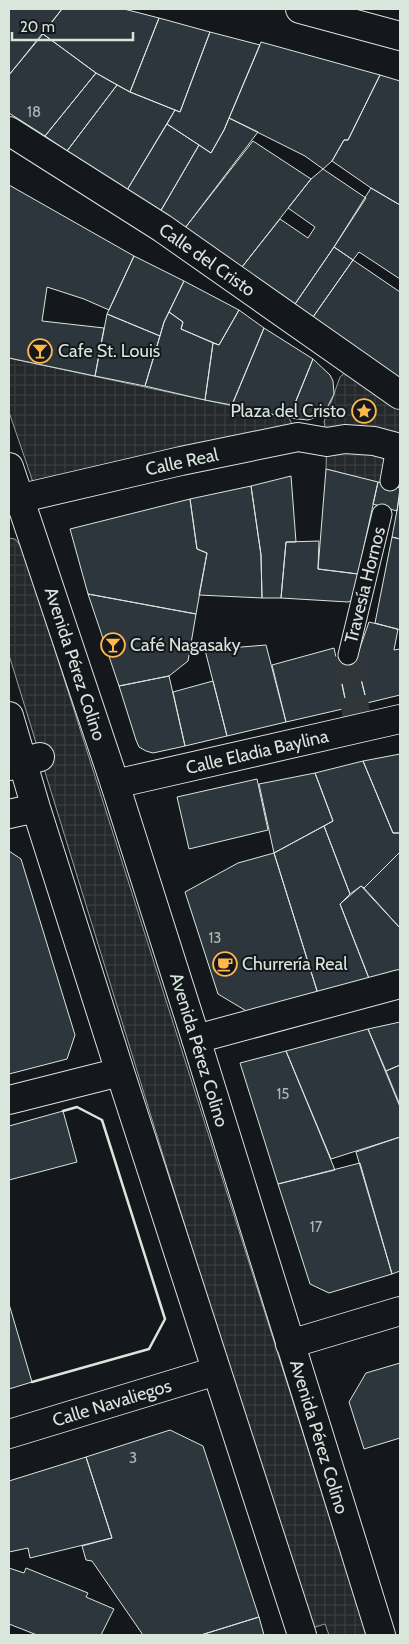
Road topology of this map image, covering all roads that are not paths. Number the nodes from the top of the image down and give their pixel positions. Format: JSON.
{"nodes":[{"id":1,"x":300,"y":9,"type":"edge"},
{"id":2,"x":400,"y":36,"type":"edge"},
{"id":3,"x":9,"y":131,"type":"edge"},
{"id":4,"x":400,"y":395,"type":"edge"},
{"id":5,"x":398,"y":448,"type":"edge"},
{"id":6,"x":9,"y":467,"type":"edge"},
{"id":7,"x":390,"y":481,"type":"dead end"},
{"id":8,"x":14,"y":500,"type":"edge"},
{"id":9,"x":382,"y":514,"type":"dead end"},
{"id":10,"x":348,"y":655,"type":"tunnel mouth"},
{"id":11,"x":9,"y":716,"type":"edge"},
{"id":12,"x":400,"y":719,"type":"edge"},
{"id":13,"x":24,"y":762,"type":"edge"},
{"id":14,"x":115,"y":784,"type":"junction"},
{"id":15,"x":36,"y":808,"type":"junction"},
{"id":16,"x":9,"y":814,"type":"edge"},
{"id":17,"x":400,"y":984,"type":"edge"},
{"id":18,"x":196,"y":1039,"type":"junction"},
{"id":19,"x":120,"y":1072,"type":"junction"},
{"id":20,"x":9,"y":1100,"type":"edge"},
{"id":21,"x":400,"y":1311,"type":"edge"},
{"id":22,"x":290,"y":1344,"type":"junction"},
{"id":23,"x":216,"y":1371,"type":"junction"},
{"id":24,"x":9,"y":1434,"type":"edge"},
{"id":25,"x":302,"y":1635,"type":"edge"},
{"id":26,"x":381,"y":1635,"type":"edge"}],
"edges":[{"from":1,"to":2,"type":"street"},
{"from":3,"to":4,"type":"street","name":"Calle del Cristo"},
{"from":5,"to":7,"type":"lane"},
{"from":5,"to":8,"type":"street","name":"Calle Real"},
{"from":6,"to":8,"type":"street","name":"Avenida Pérez Colino"},
{"from":8,"to":14,"type":"street","name":"Avenida Pérez Colino"},
{"from":9,"to":10,"type":"lane","name":"Travesía Hornos"},
{"from":11,"to":13,"type":"street"},
{"from":12,"to":14,"type":"street","name":"Calle Eladia Baylina"},
{"from":13,"to":15,"type":"street"},
{"from":14,"to":18,"type":"street","name":"Avenida Pérez Colino"},
{"from":15,"to":16,"type":"street"},
{"from":15,"to":19,"type":"street"},
{"from":17,"to":18,"type":"street"},
{"from":18,"to":22,"type":"street","name":"Avenida Pérez Colino"},
{"from":19,"to":20,"type":"street"},
{"from":19,"to":23,"type":"street"},
{"from":21,"to":22,"type":"street"},
{"from":22,"to":26,"type":"street","name":"Avenida Pérez Colino"},
{"from":23,"to":24,"type":"street","name":"Calle Navaliegos"},
{"from":23,"to":25,"type":"street"}]}
